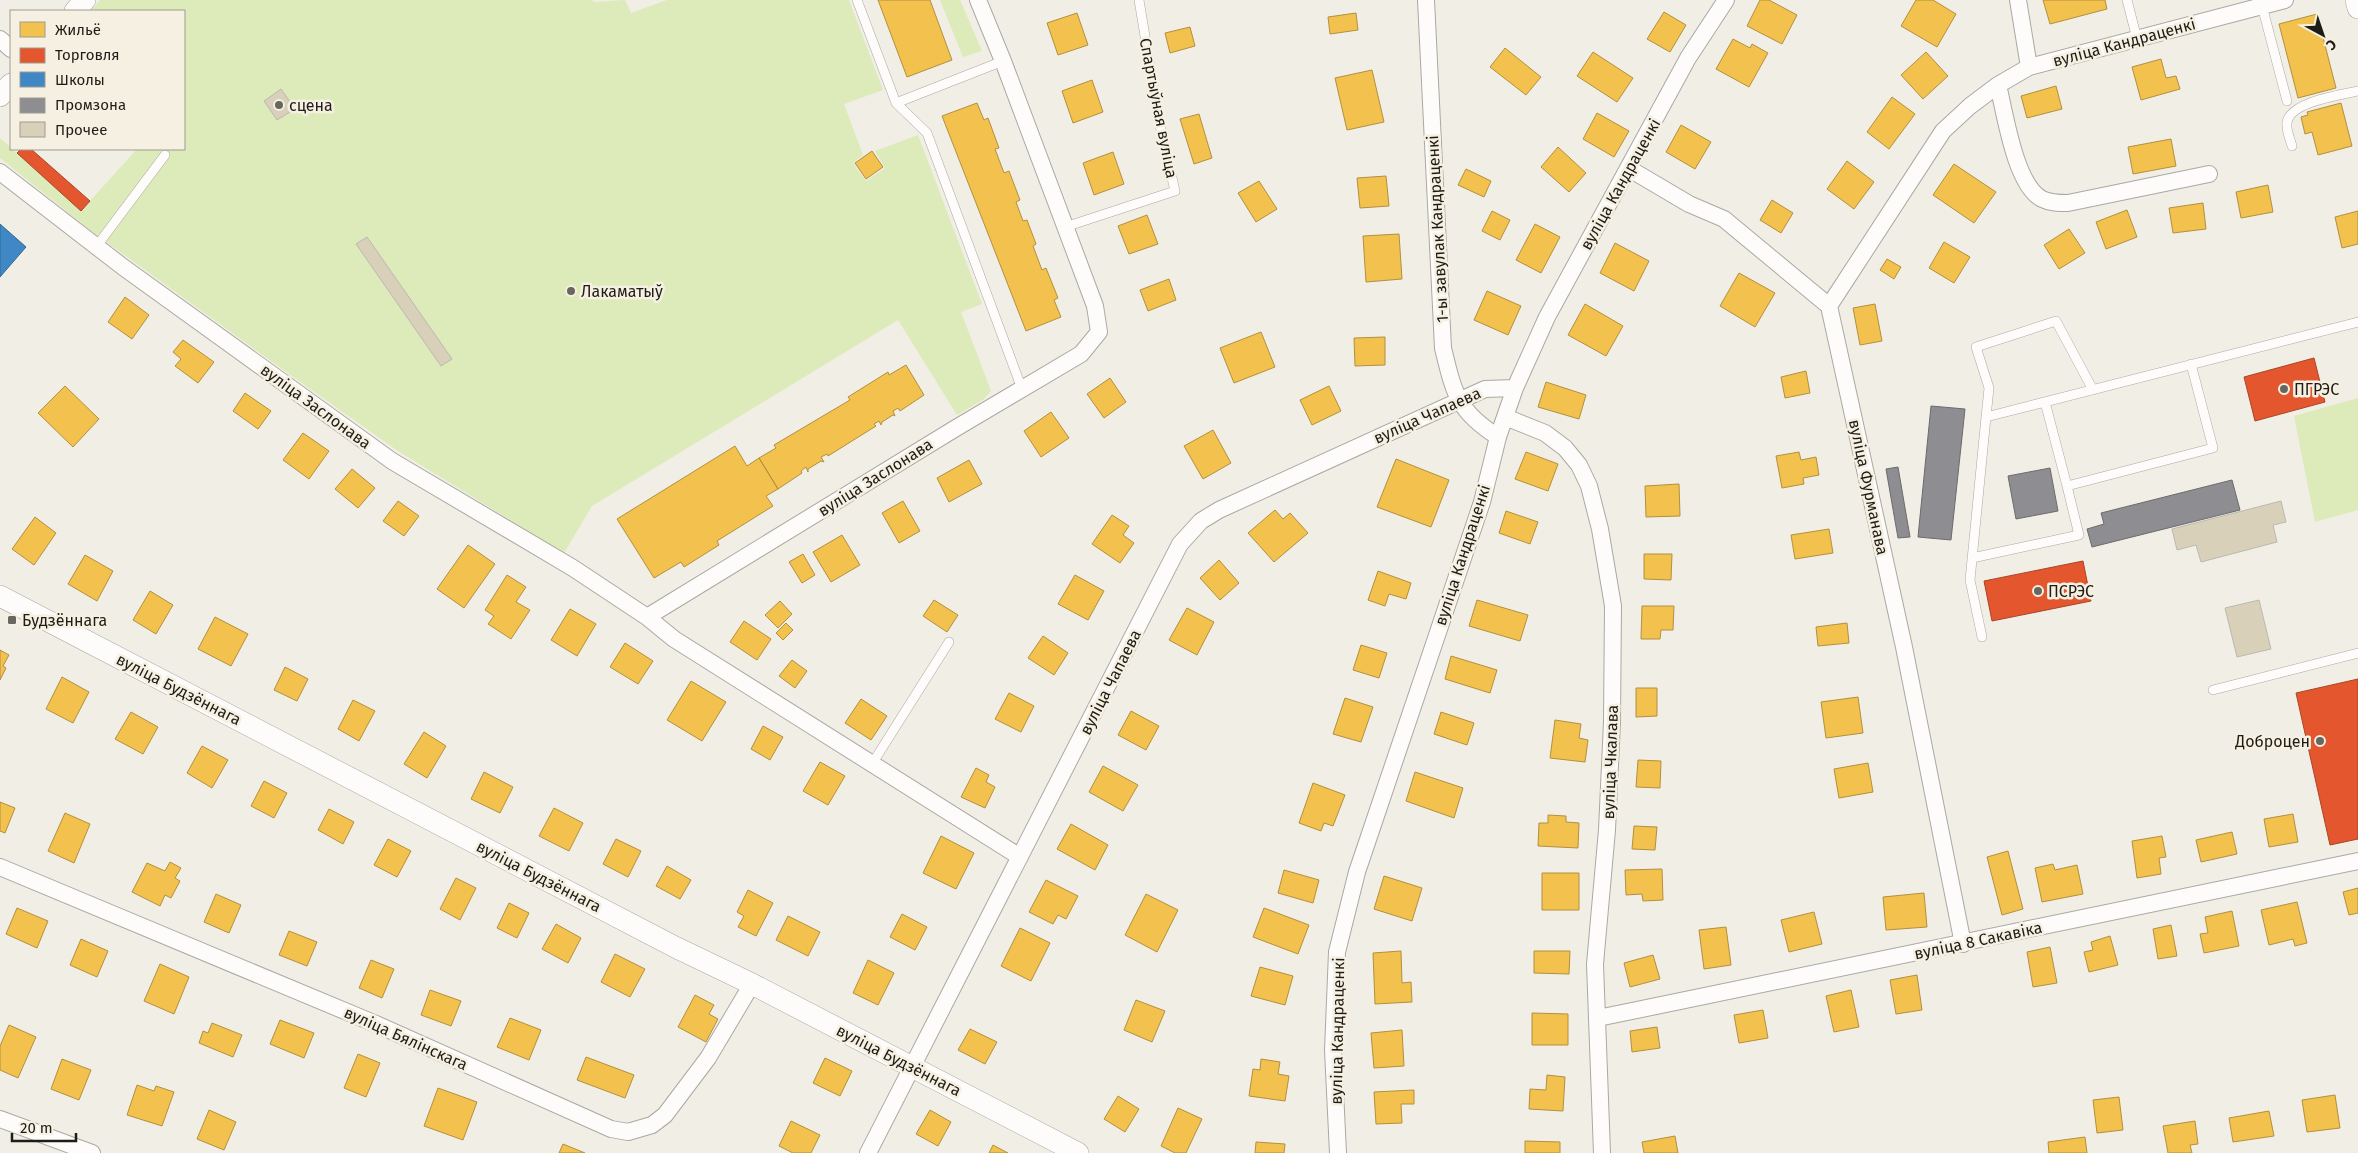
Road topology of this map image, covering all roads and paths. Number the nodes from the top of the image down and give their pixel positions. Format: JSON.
{"nodes":[{"id":1,"x":85,"y":0,"type":"edge"},
{"id":2,"x":857,"y":0,"type":"edge"},
{"id":3,"x":978,"y":0,"type":"edge"},
{"id":4,"x":1139,"y":0,"type":"edge"},
{"id":5,"x":1426,"y":0,"type":"edge"},
{"id":6,"x":1726,"y":0,"type":"edge"},
{"id":7,"x":2018,"y":0,"type":"edge"},
{"id":8,"x":2128,"y":0,"type":"edge"},
{"id":9,"x":2285,"y":0,"type":"edge"},
{"id":10,"x":2356,"y":0,"type":"edge"},
{"id":11,"x":2261,"y":3,"type":"edge"},
{"id":12,"x":2358,"y":8,"type":"edge"},
{"id":13,"x":76,"y":10,"type":"edge"},
{"id":14,"x":0,"y":39,"type":"edge"},
{"id":15,"x":2138,"y":39,"type":"junction"},
{"id":16,"x":10,"y":48,"type":"edge"},
{"id":17,"x":1003,"y":61,"type":"junction"},
{"id":18,"x":2029,"y":67,"type":"junction"},
{"id":19,"x":10,"y":85,"type":"edge"},
{"id":20,"x":1998,"y":85,"type":"junction"},
{"id":21,"x":2358,"y":91,"type":"edge"},
{"id":22,"x":0,"y":96,"type":"edge"},
{"id":23,"x":2287,"y":101,"type":"dead end"},
{"id":24,"x":896,"y":103,"type":"junction"},
{"id":25,"x":2292,"y":146,"type":"dead end"},
{"id":26,"x":165,"y":155,"type":"dead end"},
{"id":27,"x":1628,"y":168,"type":"junction"},
{"id":28,"x":0,"y":172,"type":"edge"},
{"id":29,"x":2209,"y":174,"type":"dead end"},
{"id":30,"x":1066,"y":227,"type":"junction"},
{"id":31,"x":96,"y":247,"type":"junction"},
{"id":32,"x":1829,"y":306,"type":"junction"},
{"id":33,"x":2358,"y":322,"type":"edge"},
{"id":34,"x":2192,"y":364,"type":"junction"},
{"id":35,"x":1515,"y":388,"type":"junction"},
{"id":36,"x":1022,"y":389,"type":"junction"},
{"id":37,"x":2093,"y":390,"type":"junction"},
{"id":38,"x":1457,"y":400,"type":"junction"},
{"id":39,"x":2046,"y":402,"type":"junction"},
{"id":40,"x":1505,"y":417,"type":"junction"},
{"id":41,"x":1986,"y":417,"type":"junction"},
{"id":42,"x":1498,"y":437,"type":"junction"},
{"id":43,"x":2067,"y":486,"type":"junction"},
{"id":44,"x":1972,"y":558,"type":"junction"},
{"id":45,"x":0,"y":596,"type":"edge"},
{"id":46,"x":647,"y":617,"type":"junction"},
{"id":47,"x":1982,"y":637,"type":"dead end"},
{"id":48,"x":950,"y":642,"type":"dead end"},
{"id":49,"x":2358,"y":653,"type":"edge"},
{"id":50,"x":2213,"y":690,"type":"dead end"},
{"id":51,"x":872,"y":764,"type":"junction"},
{"id":52,"x":1020,"y":858,"type":"junction"},
{"id":53,"x":2358,"y":861,"type":"edge"},
{"id":54,"x":0,"y":867,"type":"edge"},
{"id":55,"x":1963,"y":944,"type":"junction"},
{"id":56,"x":752,"y":984,"type":"junction"},
{"id":57,"x":1598,"y":1018,"type":"junction"},
{"id":58,"x":912,"y":1067,"type":"junction"},
{"id":59,"x":0,"y":1119,"type":"edge"},
{"id":60,"x":92,"y":1153,"type":"edge"},
{"id":61,"x":868,"y":1153,"type":"edge"},
{"id":62,"x":1078,"y":1153,"type":"edge"},
{"id":63,"x":1338,"y":1153,"type":"edge"},
{"id":64,"x":1602,"y":1153,"type":"edge"}],
"edges":[{"from":1,"to":13,"type":"street"},
{"from":2,"to":24,"type":"lane"},
{"from":3,"to":17,"type":"street"},
{"from":4,"to":30,"type":"lane","name":"Спартыўная вуліца"},
{"from":5,"to":38,"type":"street","name":"1-ы завулак Кандраценкі"},
{"from":6,"to":27,"type":"street","name":"вуліца Кандраценкі"},
{"from":7,"to":18,"type":"street","name":"вуліца Кандраценкі"},
{"from":8,"to":15,"type":"lane"},
{"from":9,"to":11,"type":"street","name":"вуліца Кандраценкі"},
{"from":10,"to":12,"type":"street"},
{"from":11,"to":15,"type":"street","name":"вуліца Кандраценкі"},
{"from":11,"to":23,"type":"lane"},
{"from":14,"to":16,"type":"street"},
{"from":15,"to":18,"type":"street","name":"вуліца Кандраценкі"},
{"from":17,"to":24,"type":"lane"},
{"from":17,"to":30,"type":"street"},
{"from":18,"to":20,"type":"street"},
{"from":19,"to":22,"type":"street"},
{"from":20,"to":29,"type":"street"},
{"from":20,"to":32,"type":"street"},
{"from":21,"to":25,"type":"lane"},
{"from":24,"to":36,"type":"lane"},
{"from":26,"to":31,"type":"lane"},
{"from":27,"to":32,"type":"street"},
{"from":27,"to":35,"type":"street","name":"вуліца Кандраценкі"},
{"from":28,"to":31,"type":"street","name":"вуліца Заслонава"},
{"from":30,"to":36,"type":"street","name":"вуліца Заслонава"},
{"from":31,"to":46,"type":"street","name":"вуліца Заслонава"},
{"from":32,"to":55,"type":"street","name":"вуліца Фурманава"},
{"from":33,"to":34,"type":"lane"},
{"from":34,"to":37,"type":"lane"},
{"from":34,"to":43,"type":"lane"},
{"from":35,"to":38,"type":"street","name":"вуліца Чапаева"},
{"from":35,"to":40,"type":"street","name":"вуліца Кандраценкі"},
{"from":36,"to":46,"type":"street","name":"вуліца Заслонава"},
{"from":37,"to":39,"type":"lane"},
{"from":37,"to":41,"type":"lane"},
{"from":38,"to":42,"type":"street","name":"1-ы завулак Кандраценкі"},
{"from":38,"to":52,"type":"street","name":"вуліца Чапаева"},
{"from":39,"to":41,"type":"lane"},
{"from":39,"to":43,"type":"lane"},
{"from":40,"to":42,"type":"street","name":"вуліца Кандраценкі"},
{"from":40,"to":57,"type":"street","name":"вуліца Чкалава"},
{"from":41,"to":44,"type":"lane"},
{"from":42,"to":63,"type":"street","name":"вуліца Кандраценкі"},
{"from":43,"to":44,"type":"lane"},
{"from":44,"to":47,"type":"lane"},
{"from":45,"to":56,"type":"street","name":"вуліца Будзённага"},
{"from":46,"to":51,"type":"street","name":"вуліца Заслонава"},
{"from":48,"to":51,"type":"lane"},
{"from":49,"to":50,"type":"lane"},
{"from":51,"to":52,"type":"street","name":"вуліца Заслонава"},
{"from":52,"to":58,"type":"street","name":"вуліца Чапаева"},
{"from":53,"to":55,"type":"street","name":"вуліца 8 Сакавіка"},
{"from":54,"to":56,"type":"street","name":"вуліца Бялінскага"},
{"from":55,"to":57,"type":"street","name":"вуліца 8 Сакавіка"},
{"from":56,"to":58,"type":"street","name":"вуліца Будзённага"},
{"from":57,"to":64,"type":"street","name":"вуліца Чкалава"},
{"from":58,"to":61,"type":"street","name":"вуліца Чапаева"},
{"from":58,"to":62,"type":"street","name":"вуліца Будзённага"},
{"from":59,"to":60,"type":"street"}]}
